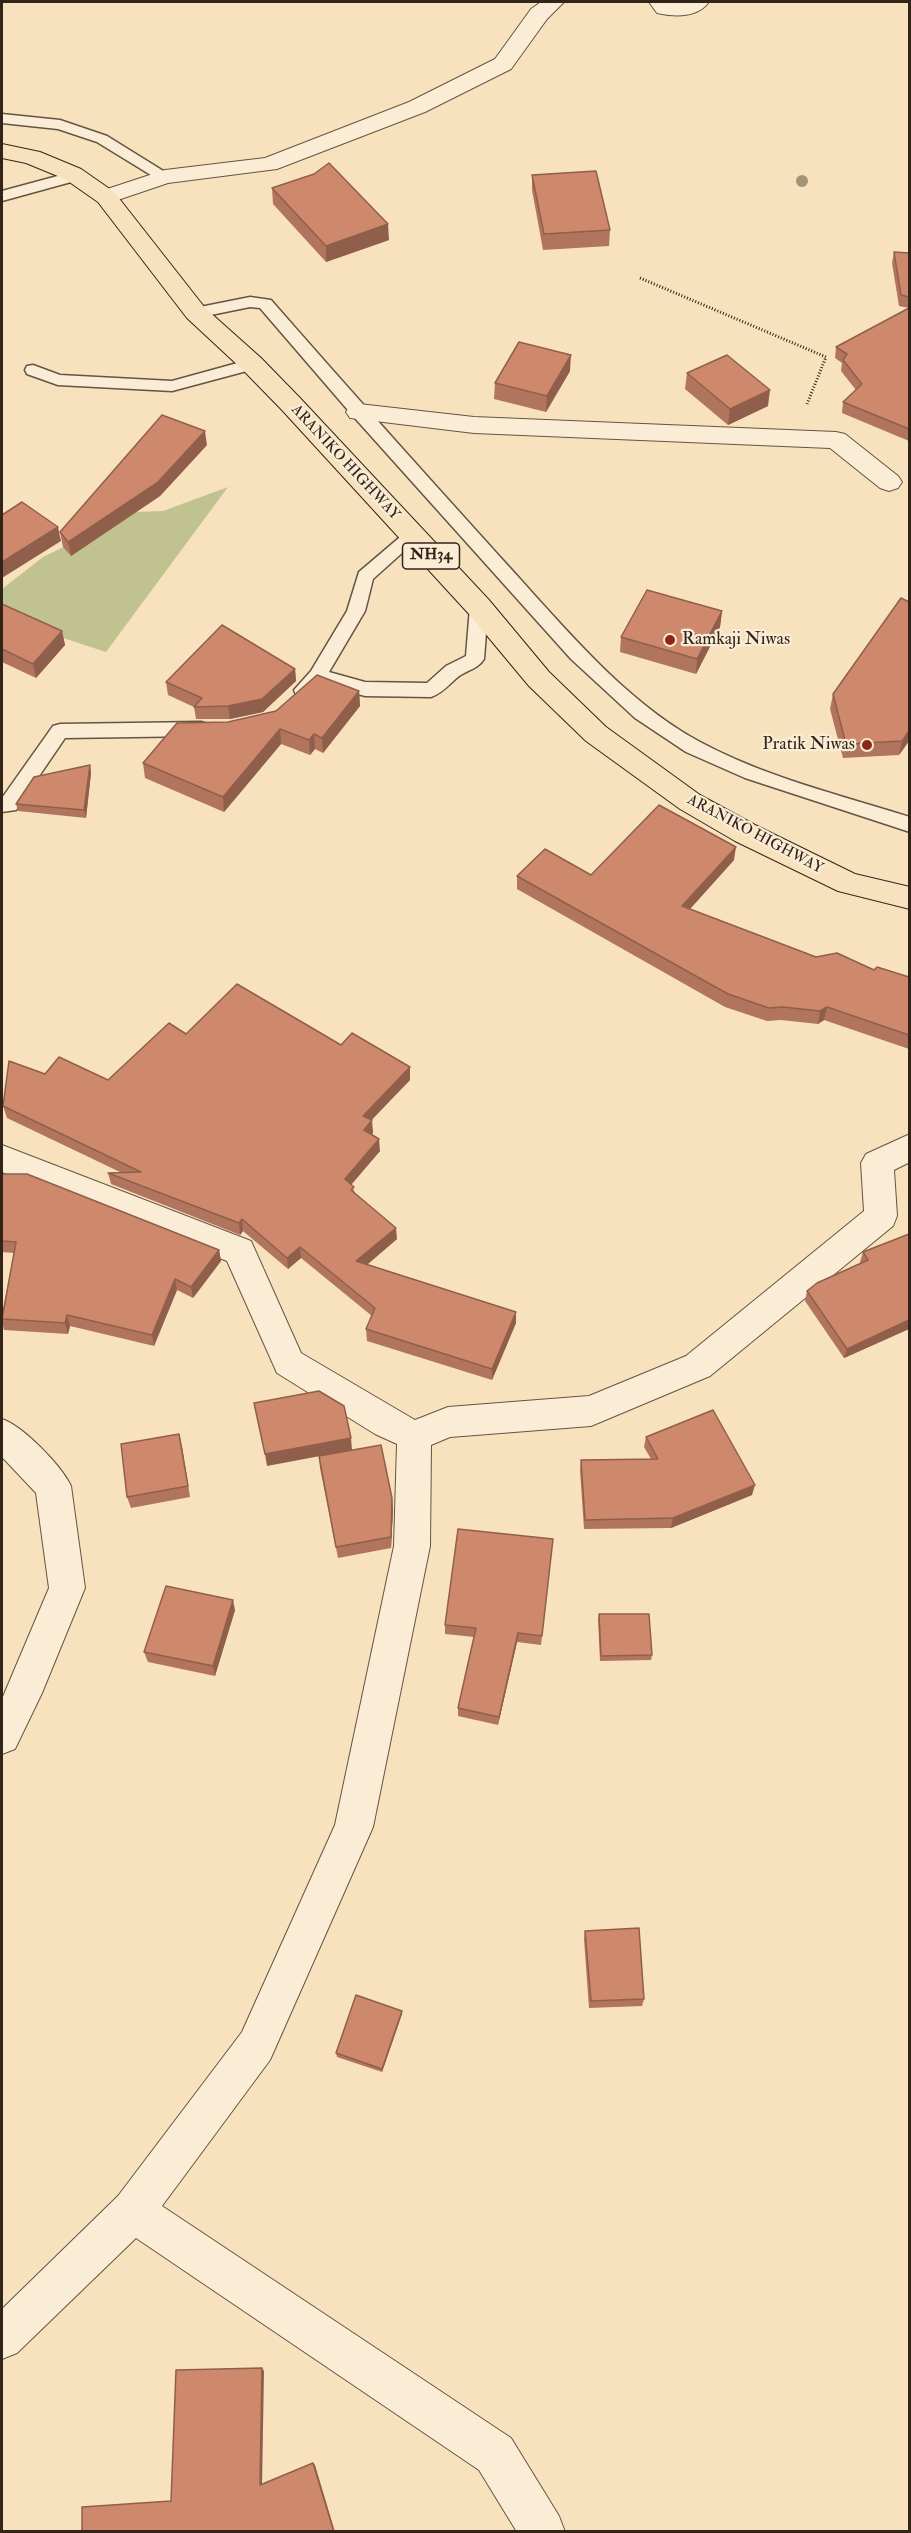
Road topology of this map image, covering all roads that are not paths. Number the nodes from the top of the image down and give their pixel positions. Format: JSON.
{"nodes":[{"id":1,"x":553,"y":2,"type":"edge"},
{"id":2,"x":660,"y":2,"type":"edge"},
{"id":3,"x":698,"y":2,"type":"edge"},
{"id":4,"x":2,"y":119,"type":"edge"},
{"id":5,"x":2,"y":151,"type":"edge"},
{"id":6,"x":76,"y":176,"type":"junction"},
{"id":7,"x":165,"y":177,"type":"junction"},
{"id":8,"x":2,"y":196,"type":"edge"},
{"id":9,"x":106,"y":197,"type":"junction"},
{"id":10,"x":196,"y":313,"type":"junction"},
{"id":11,"x":252,"y":364,"type":"junction"},
{"id":12,"x":33,"y":370,"type":"dead end"},
{"id":13,"x":359,"y":412,"type":"junction"},
{"id":14,"x":890,"y":482,"type":"dead end"},
{"id":15,"x":412,"y":536,"type":"junction"},
{"id":16,"x":479,"y":607,"type":"junction"},
{"id":17,"x":318,"y":676,"type":"junction"},
{"id":18,"x":286,"y":704,"type":"edge"},
{"id":19,"x":219,"y":728,"type":"edge"},
{"id":20,"x":2,"y":805,"type":"edge"},
{"id":21,"x":909,"y":825,"type":"edge"},
{"id":22,"x":909,"y":897,"type":"edge"},
{"id":23,"x":909,"y":1147,"type":"edge"},
{"id":24,"x":2,"y":1158,"type":"edge"},
{"id":25,"x":2,"y":1434,"type":"edge"},
{"id":26,"x":414,"y":1436,"type":"junction"},
{"id":27,"x":2,"y":1736,"type":"edge"},
{"id":28,"x":133,"y":2211,"type":"junction"},
{"id":29,"x":2,"y":2338,"type":"edge"},
{"id":30,"x":543,"y":2532,"type":"edge"}],
"edges":[{"from":1,"to":7,"type":"street"},
{"from":2,"to":3,"type":"street"},
{"from":4,"to":7,"type":"lane"},
{"from":5,"to":6,"type":"highway","name":"ARANIKO HIGHWAY","number":"NH34"},
{"from":6,"to":8,"type":"lane"},
{"from":6,"to":9,"type":"highway","name":"ARANIKO HIGHWAY","number":"NH34"},
{"from":7,"to":9,"type":"street"},
{"from":9,"to":10,"type":"highway","name":"ARANIKO HIGHWAY","number":"NH34"},
{"from":10,"to":11,"type":"highway","name":"ARANIKO HIGHWAY","number":"NH34"},
{"from":10,"to":13,"type":"lane"},
{"from":11,"to":12,"type":"lane"},
{"from":11,"to":15,"type":"highway","name":"ARANIKO HIGHWAY","number":"NH34"},
{"from":13,"to":14,"type":"street"},
{"from":13,"to":21,"type":"lane"},
{"from":15,"to":16,"type":"highway","name":"ARANIKO HIGHWAY","number":"NH34"},
{"from":15,"to":17,"type":"lane"},
{"from":16,"to":17,"type":"lane"},
{"from":16,"to":22,"type":"highway","name":"ARANIKO HIGHWAY","number":"NH34"},
{"from":17,"to":18,"type":"lane"},
{"from":19,"to":20,"type":"lane"},
{"from":23,"to":26,"type":"street"},
{"from":24,"to":26,"type":"street"},
{"from":25,"to":27,"type":"street"},
{"from":26,"to":28,"type":"street"},
{"from":28,"to":29,"type":"street"},
{"from":28,"to":30,"type":"street"}]}
